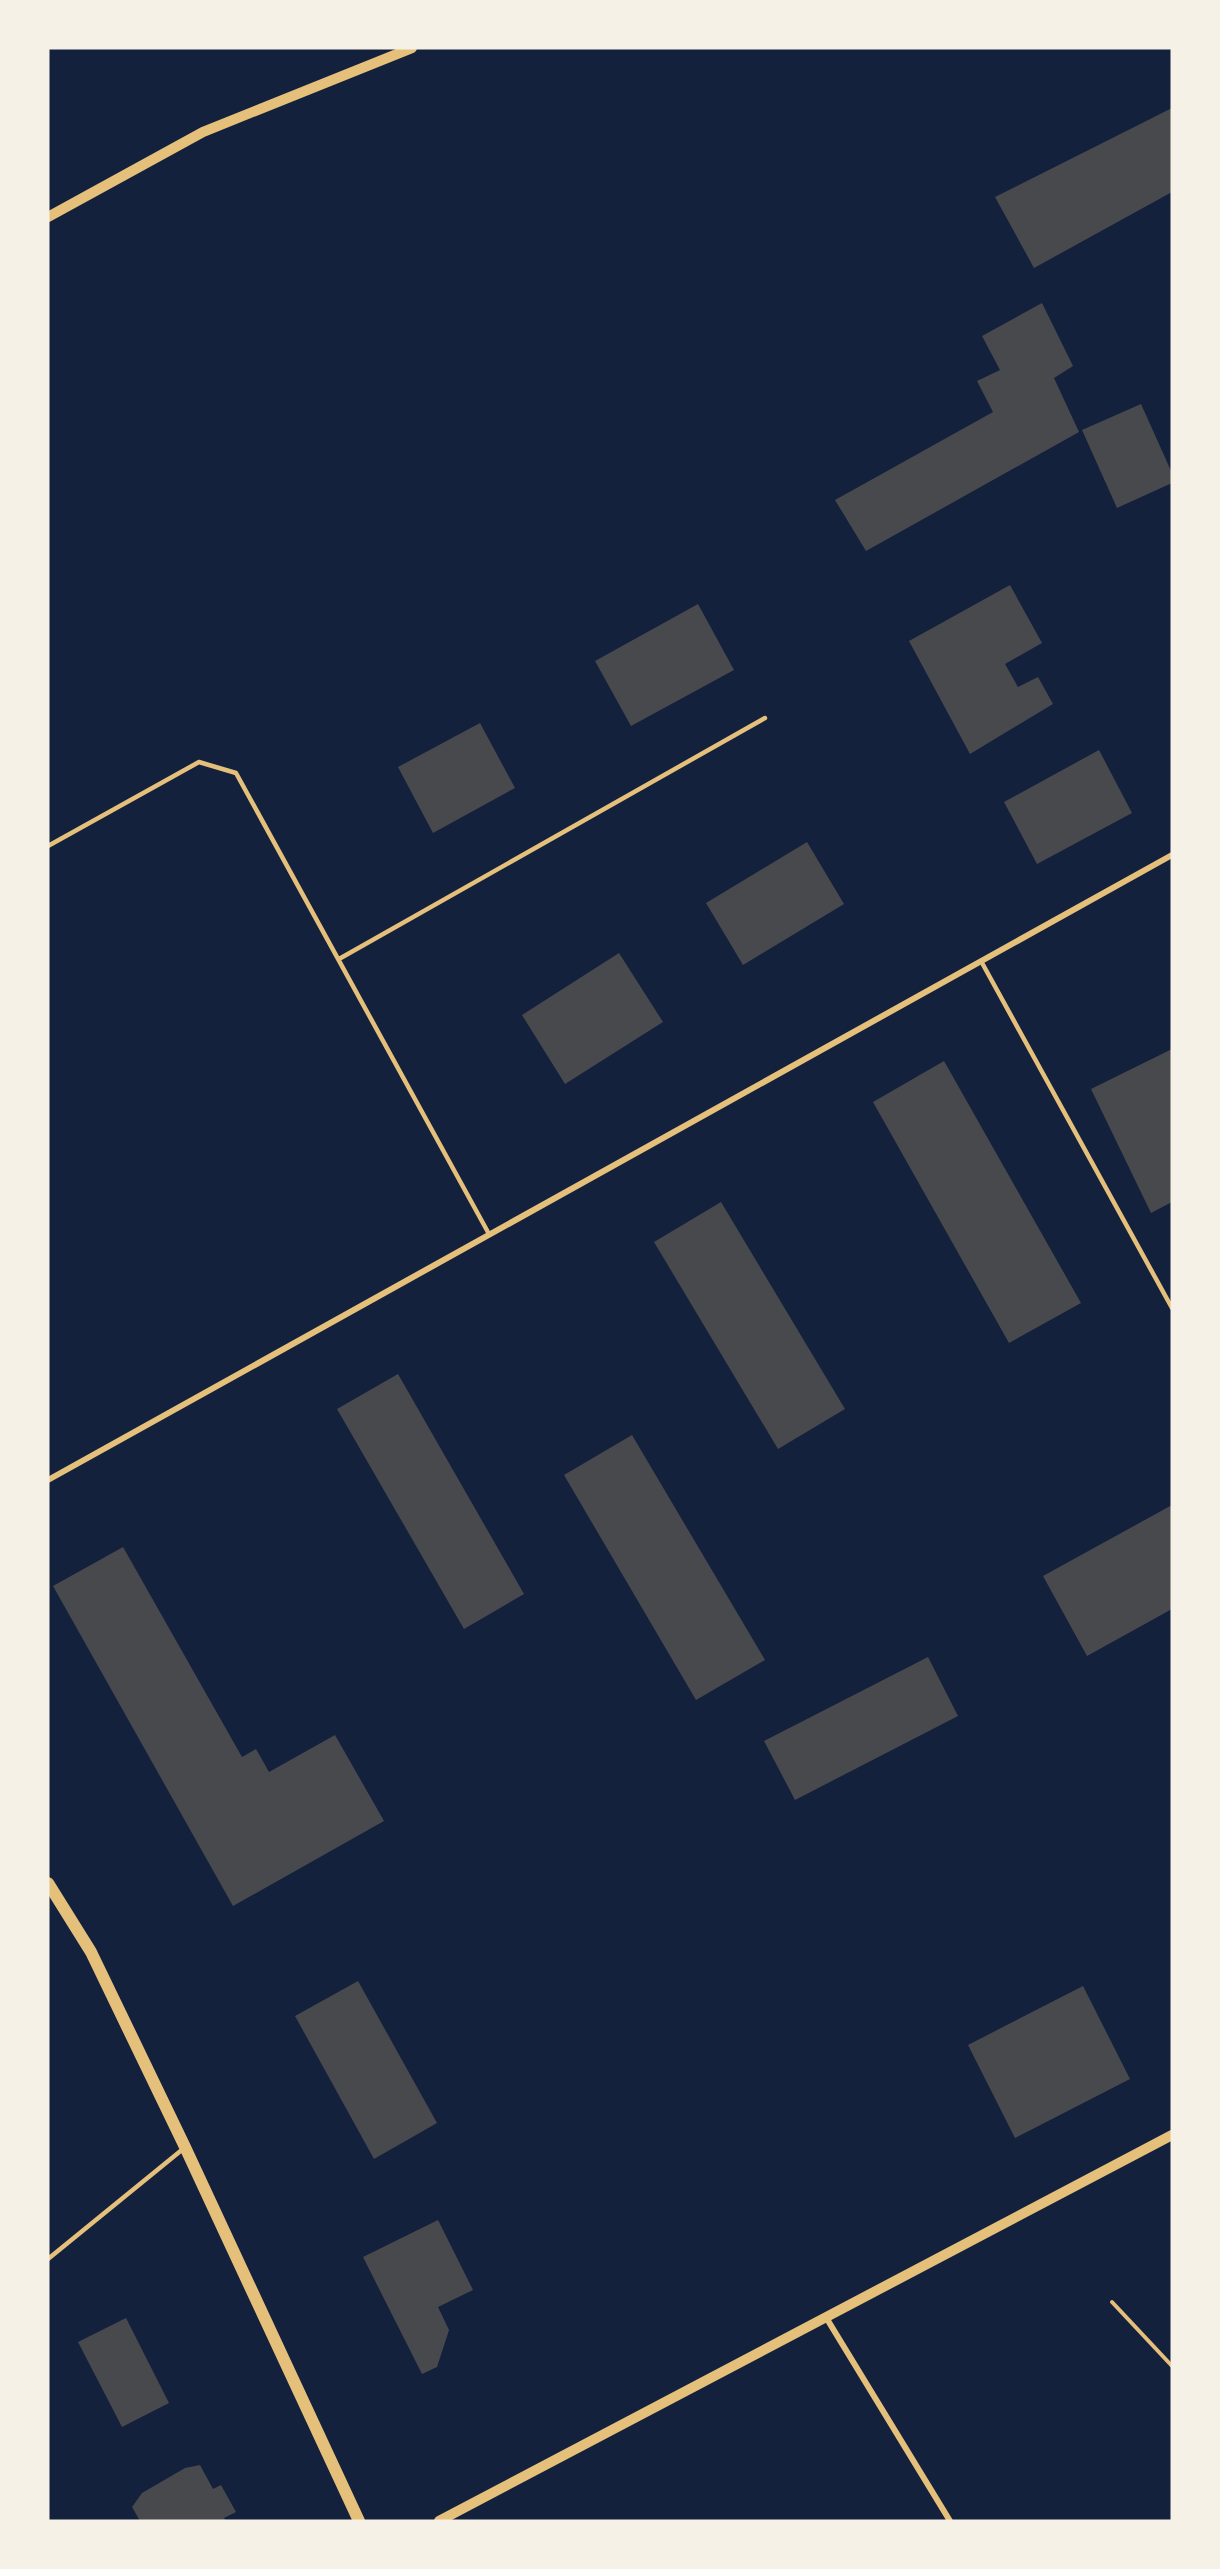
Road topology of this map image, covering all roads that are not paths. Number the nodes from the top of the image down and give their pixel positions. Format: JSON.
{"nodes":[{"id":1,"x":412,"y":48,"type":"edge"},
{"id":2,"x":48,"y":217,"type":"edge"},
{"id":3,"x":765,"y":718,"type":"dead end"},
{"id":4,"x":48,"y":846,"type":"edge"},
{"id":5,"x":1172,"y":855,"type":"edge"},
{"id":6,"x":339,"y":959,"type":"junction"},
{"id":7,"x":981,"y":961,"type":"junction"},
{"id":8,"x":489,"y":1234,"type":"junction"},
{"id":9,"x":1172,"y":1308,"type":"edge"},
{"id":10,"x":48,"y":1480,"type":"edge"},
{"id":11,"x":48,"y":1883,"type":"edge"},
{"id":12,"x":1172,"y":2135,"type":"edge"},
{"id":13,"x":185,"y":2147,"type":"junction"},
{"id":14,"x":48,"y":2259,"type":"edge"},
{"id":15,"x":827,"y":2319,"type":"junction"},
{"id":16,"x":359,"y":2521,"type":"edge"},
{"id":17,"x":439,"y":2521,"type":"edge"},
{"id":18,"x":950,"y":2521,"type":"edge"}],
"edges":[{"from":1,"to":2,"type":"street"},
{"from":3,"to":6,"type":"lane"},
{"from":4,"to":6,"type":"lane"},
{"from":5,"to":7,"type":"street"},
{"from":6,"to":8,"type":"lane"},
{"from":7,"to":8,"type":"street"},
{"from":7,"to":9,"type":"lane"},
{"from":8,"to":10,"type":"street"},
{"from":11,"to":13,"type":"main road"},
{"from":12,"to":15,"type":"street"},
{"from":13,"to":14,"type":"lane"},
{"from":13,"to":16,"type":"main road"},
{"from":15,"to":17,"type":"street"},
{"from":15,"to":18,"type":"street"}]}
